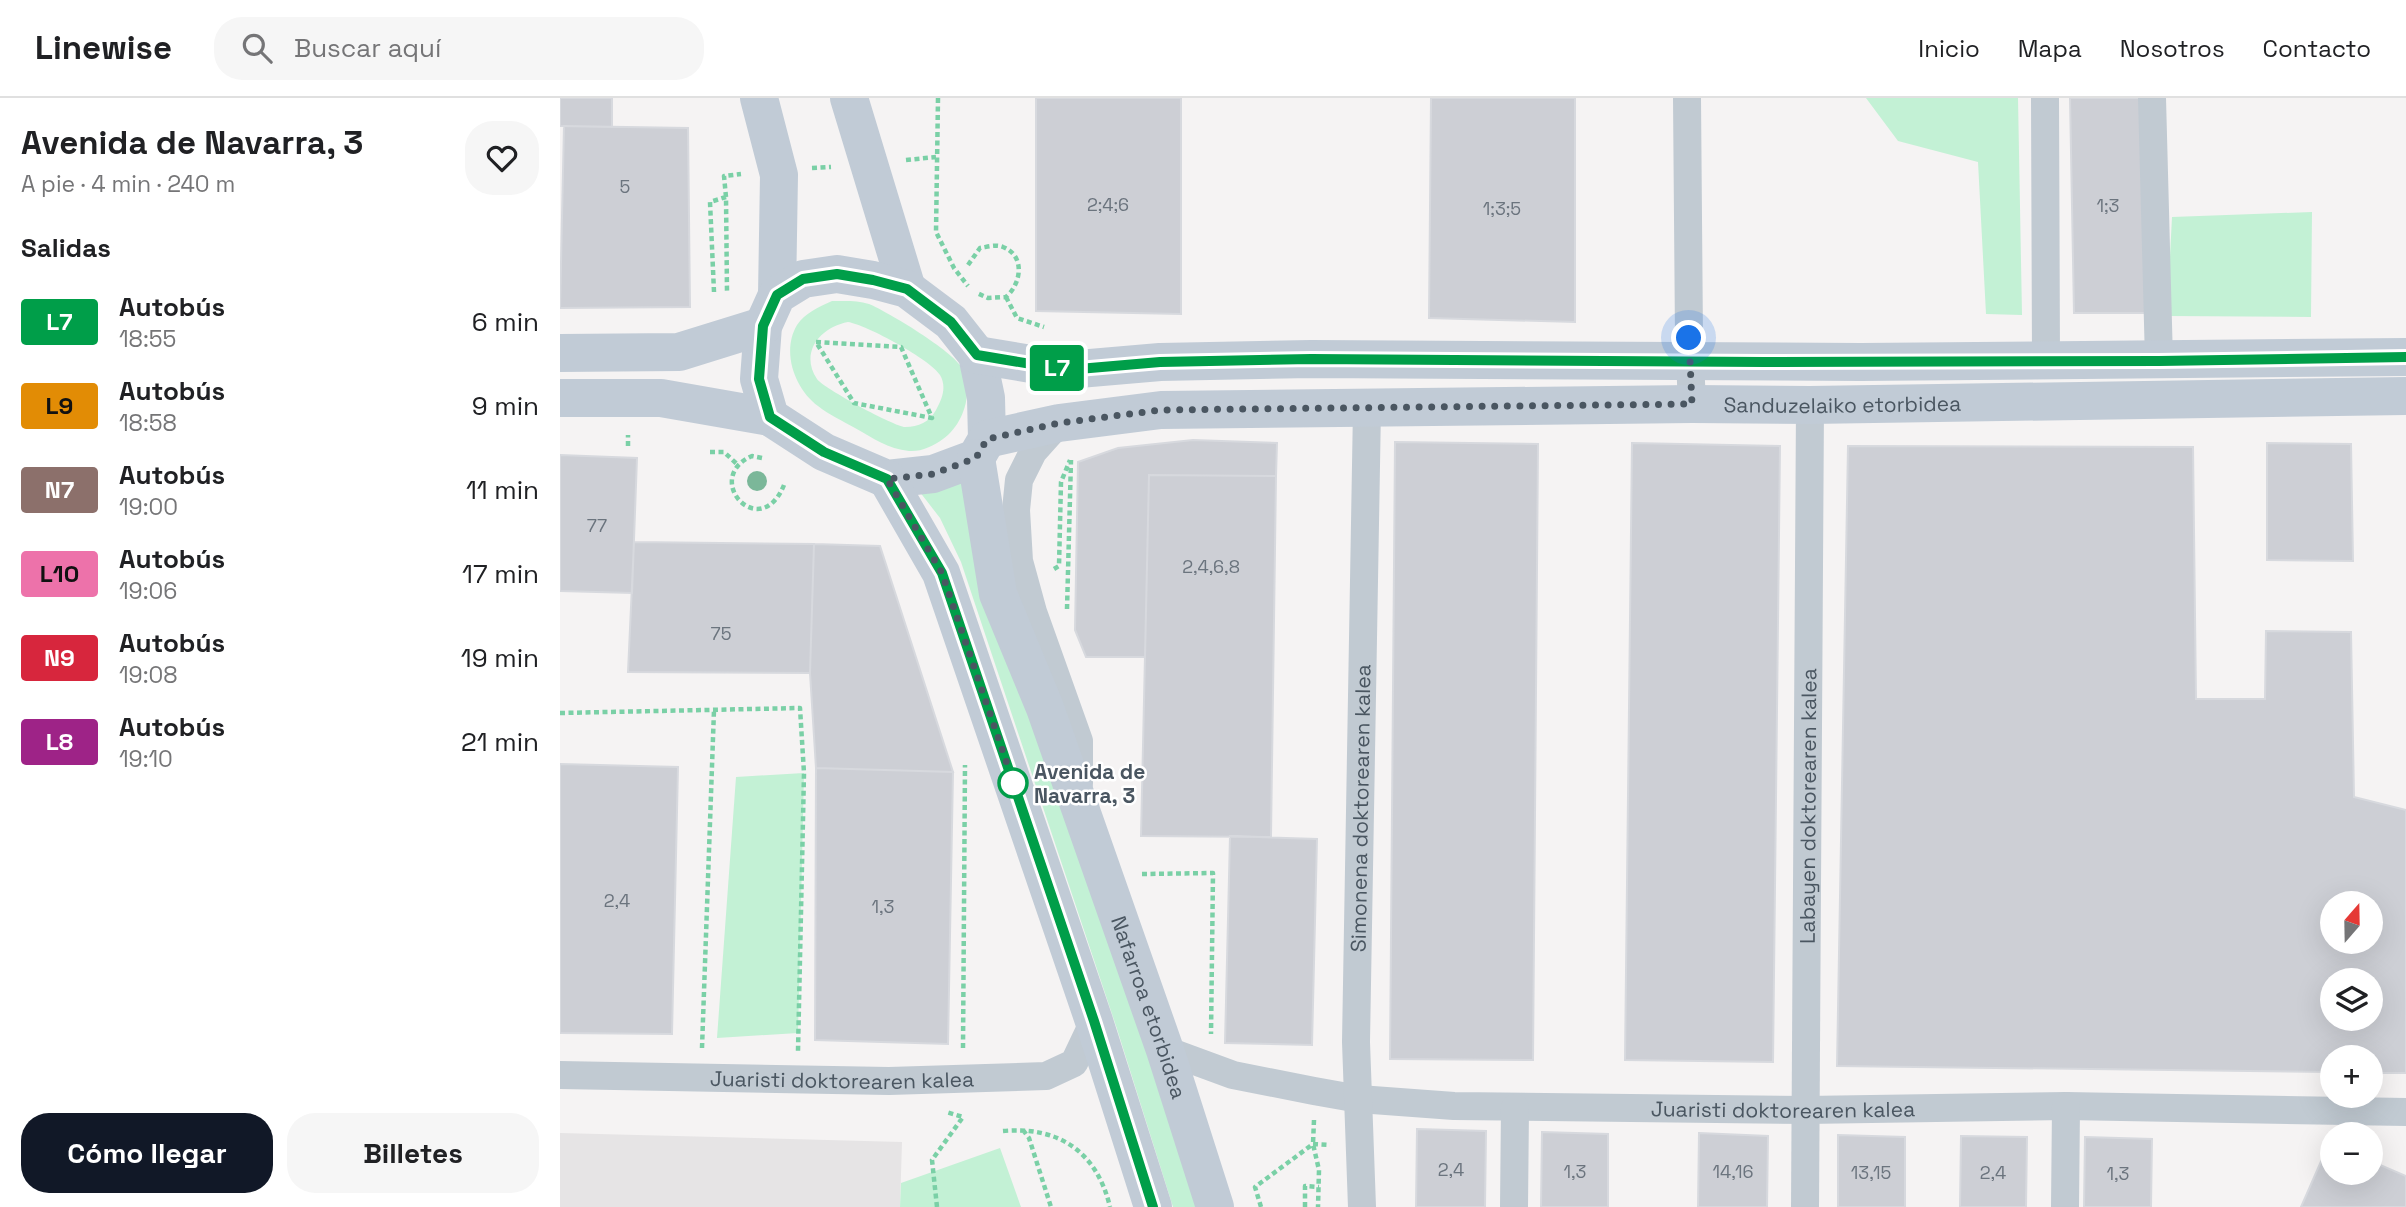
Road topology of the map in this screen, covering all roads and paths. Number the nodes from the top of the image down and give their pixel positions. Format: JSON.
{"nodes":[{"id":1,"x":759,"y":98,"type":"edge"},
{"id":2,"x":849,"y":98,"type":"edge"},
{"id":3,"x":938,"y":98,"type":"edge"},
{"id":4,"x":1687,"y":98,"type":"edge"},
{"id":5,"x":2045,"y":98,"type":"edge"},
{"id":6,"x":2152,"y":98,"type":"edge"},
{"id":7,"x":724,"y":176,"type":"dead end"},
{"id":8,"x":726,"y":197,"type":"junction"},
{"id":9,"x":968,"y":265,"type":"dead end"},
{"id":10,"x":907,"y":289,"type":"junction"},
{"id":11,"x":714,"y":292,"type":"dead end"},
{"id":12,"x":727,"y":292,"type":"dead end"},
{"id":13,"x":1006,"y":297,"type":"junction"},
{"id":14,"x":770,"y":310,"type":"junction"},
{"id":15,"x":1017,"y":318,"type":"dead end"},
{"id":16,"x":816,"y":342,"type":"joint"},
{"id":17,"x":560,"y":353,"type":"edge"},
{"id":18,"x":977,"y":355,"type":"junction"},
{"id":19,"x":2406,"y":357,"type":"edge"},
{"id":20,"x":2046,"y":361,"type":"junction"},
{"id":21,"x":2159,"y":361,"type":"junction"},
{"id":22,"x":1690,"y":362,"type":"junction"},
{"id":23,"x":2406,"y":396,"type":"edge"},
{"id":24,"x":560,"y":398,"type":"edge"},
{"id":25,"x":1692,"y":404,"type":"junction"},
{"id":26,"x":1810,"y":405,"type":"junction"},
{"id":27,"x":1367,"y":408,"type":"junction"},
{"id":28,"x":770,"y":417,"type":"junction"},
{"id":29,"x":1059,"y":423,"type":"junction"},
{"id":30,"x":981,"y":448,"type":"junction"},
{"id":31,"x":710,"y":452,"type":"dead end"},
{"id":32,"x":766,"y":459,"type":"dead end"},
{"id":33,"x":738,"y":465,"type":"junction"},
{"id":34,"x":887,"y":479,"type":"junction"},
{"id":35,"x":784,"y":485,"type":"dead end"},
{"id":36,"x":1044,"y":566,"type":"dead end"},
{"id":37,"x":1067,"y":617,"type":"dead end"},
{"id":38,"x":714,"y":710,"type":"junction"},
{"id":39,"x":560,"y":713,"type":"edge"},
{"id":40,"x":965,"y":765,"type":"dead end"},
{"id":41,"x":1080,"y":807,"type":"junction"},
{"id":42,"x":1134,"y":874,"type":"dead end"},
{"id":43,"x":1094,"y":1021,"type":"junction"},
{"id":44,"x":1211,"y":1039,"type":"dead end"},
{"id":45,"x":1165,"y":1050,"type":"junction"},
{"id":46,"x":701,"y":1057,"type":"dead end"},
{"id":47,"x":963,"y":1057,"type":"dead end"},
{"id":48,"x":560,"y":1075,"type":"edge"},
{"id":49,"x":797,"y":1079,"type":"junction"},
{"id":50,"x":1359,"y":1098,"type":"junction"},
{"id":51,"x":2066,"y":1107,"type":"junction"},
{"id":52,"x":1515,"y":1108,"type":"junction"},
{"id":53,"x":1806,"y":1110,"type":"junction"},
{"id":54,"x":2406,"y":1112,"type":"edge"},
{"id":55,"x":963,"y":1117,"type":"dead end"},
{"id":56,"x":1022,"y":1129,"type":"junction"},
{"id":57,"x":1003,"y":1130,"type":"dead end"},
{"id":58,"x":1319,"y":1187,"type":"junction"},
{"id":59,"x":937,"y":1207,"type":"edge"},
{"id":60,"x":1051,"y":1207,"type":"edge"},
{"id":61,"x":1110,"y":1207,"type":"edge"},
{"id":62,"x":1153,"y":1207,"type":"edge"},
{"id":63,"x":1215,"y":1207,"type":"edge"},
{"id":64,"x":1261,"y":1207,"type":"edge"},
{"id":65,"x":1305,"y":1207,"type":"edge"},
{"id":66,"x":1318,"y":1207,"type":"edge"},
{"id":67,"x":1362,"y":1207,"type":"edge"},
{"id":68,"x":1514,"y":1207,"type":"edge"},
{"id":69,"x":1805,"y":1207,"type":"edge"},
{"id":70,"x":2065,"y":1207,"type":"edge"}],
"edges":[{"from":1,"to":14,"type":"main road"},
{"from":2,"to":10,"type":"main road"},
{"from":3,"to":13,"type":"path"},
{"from":4,"to":22,"type":"street"},
{"from":5,"to":20,"type":"street"},
{"from":6,"to":21,"type":"street"},
{"from":7,"to":8,"type":"path"},
{"from":8,"to":11,"type":"path"},
{"from":8,"to":12,"type":"path"},
{"from":9,"to":13,"type":"path"},
{"from":10,"to":14,"type":"main road"},
{"from":10,"to":18,"type":"main road"},
{"from":13,"to":15,"type":"path"},
{"from":14,"to":17,"type":"main road"},
{"from":14,"to":28,"type":"main road"},
{"from":16,"to":16,"type":"path"},
{"from":18,"to":22,"type":"main road","name":"Sanduzelaiko etorbidea"},
{"from":18,"to":30,"type":"main road","name":"Nafarroa etorbidea"},
{"from":19,"to":21,"type":"main road","name":"Sanduzelaiko etorbidea"},
{"from":20,"to":21,"type":"main road","name":"Sanduzelaiko etorbidea"},
{"from":20,"to":22,"type":"main road","name":"Sanduzelaiko etorbidea"},
{"from":22,"to":25,"type":"street"},
{"from":23,"to":26,"type":"main road","name":"Sanduzelaiko etorbidea"},
{"from":24,"to":28,"type":"main road"},
{"from":25,"to":26,"type":"main road","name":"Sanduzelaiko etorbidea"},
{"from":25,"to":27,"type":"main road","name":"Sanduzelaiko etorbidea"},
{"from":26,"to":53,"type":"street","name":"Labayen doktorearen kalea"},
{"from":27,"to":29,"type":"main road","name":"Sanduzelaiko etorbidea"},
{"from":27,"to":50,"type":"street","name":"Simonena doktorearen kalea"},
{"from":28,"to":34,"type":"main road"},
{"from":29,"to":30,"type":"main road","name":"Sanduzelaiko etorbidea"},
{"from":29,"to":41,"type":"street","name":"Nafarroa etorbidea"},
{"from":30,"to":34,"type":"main road","name":"Sanduzelaiko etorbidea"},
{"from":30,"to":41,"type":"main road","name":"Nafarroa etorbidea"},
{"from":31,"to":33,"type":"path"},
{"from":32,"to":33,"type":"path"},
{"from":33,"to":35,"type":"path"},
{"from":34,"to":43,"type":"main road"},
{"from":36,"to":37,"type":"path"},
{"from":38,"to":39,"type":"path"},
{"from":38,"to":46,"type":"path"},
{"from":38,"to":49,"type":"path"},
{"from":40,"to":47,"type":"path"},
{"from":41,"to":45,"type":"main road","name":"Nafarroa etorbidea"},
{"from":42,"to":44,"type":"path"},
{"from":43,"to":49,"type":"street","name":"Juaristi doktorearen kalea"},
{"from":43,"to":62,"type":"main road"},
{"from":45,"to":50,"type":"street","name":"Juaristi doktorearen kalea"},
{"from":45,"to":63,"type":"main road","name":"Nafarroa etorbidea"},
{"from":48,"to":49,"type":"street","name":"Juaristi doktorearen kalea"},
{"from":50,"to":52,"type":"street","name":"Juaristi doktorearen kalea"},
{"from":50,"to":67,"type":"street","name":"Simonena doktorearen kalea"},
{"from":51,"to":53,"type":"street","name":"Juaristi doktorearen kalea"},
{"from":51,"to":54,"type":"street","name":"Juaristi doktorearen kalea"},
{"from":51,"to":70,"type":"street"},
{"from":52,"to":53,"type":"street","name":"Juaristi doktorearen kalea"},
{"from":52,"to":68,"type":"street"},
{"from":53,"to":69,"type":"street","name":"Labayen doktorearen kalea"},
{"from":55,"to":59,"type":"path"},
{"from":56,"to":57,"type":"path"},
{"from":56,"to":60,"type":"path"},
{"from":56,"to":61,"type":"path"},
{"from":58,"to":64,"type":"path"},
{"from":58,"to":65,"type":"path"},
{"from":58,"to":66,"type":"path"}]}
